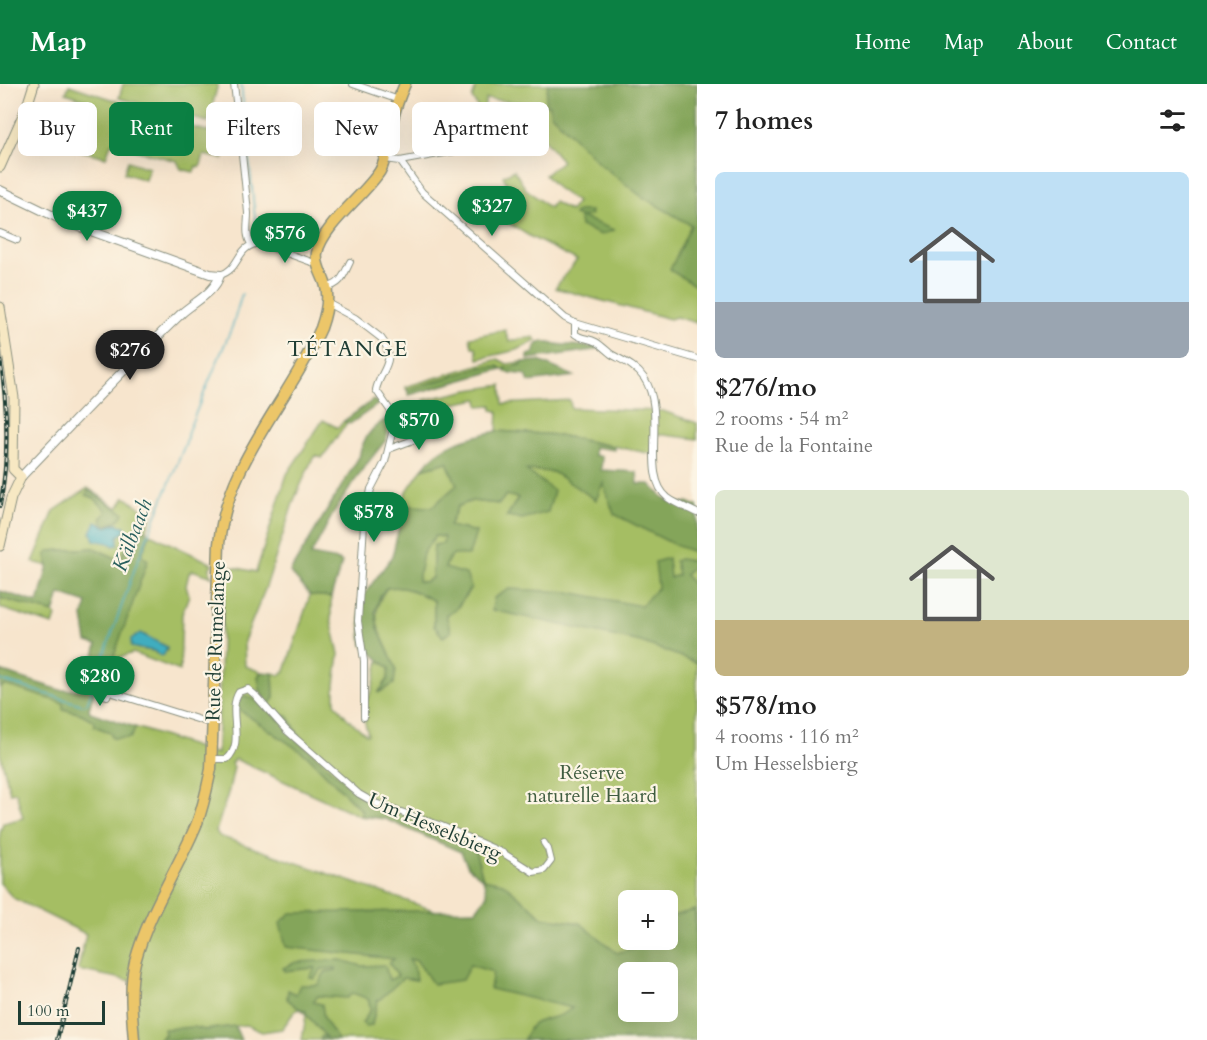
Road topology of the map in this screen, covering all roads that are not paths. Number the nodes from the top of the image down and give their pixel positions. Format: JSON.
{"nodes":[{"id":1,"x":34,"y":84,"type":"edge"},
{"id":2,"x":234,"y":84,"type":"edge"},
{"id":3,"x":353,"y":84,"type":"edge"},
{"id":4,"x":405,"y":84,"type":"edge"},
{"id":5,"x":399,"y":100,"type":"junction"},
{"id":6,"x":428,"y":156,"type":"edge"},
{"id":7,"x":385,"y":159,"type":"junction"},
{"id":8,"x":400,"y":161,"type":"junction"},
{"id":9,"x":0,"y":167,"type":"edge"},
{"id":10,"x":0,"y":190,"type":"edge"},
{"id":11,"x":0,"y":233,"type":"edge"},
{"id":12,"x":17,"y":240,"type":"dead end"},
{"id":13,"x":251,"y":244,"type":"junction"},
{"id":14,"x":350,"y":262,"type":"dead end"},
{"id":15,"x":317,"y":264,"type":"junction"},
{"id":16,"x":220,"y":274,"type":"junction"},
{"id":17,"x":326,"y":286,"type":"junction"},
{"id":18,"x":327,"y":303,"type":"junction"},
{"id":19,"x":0,"y":307,"type":"edge"},
{"id":20,"x":575,"y":323,"type":"junction"},
{"id":21,"x":697,"y":359,"type":"edge"},
{"id":22,"x":440,"y":430,"type":"dead end"},
{"id":23,"x":389,"y":449,"type":"junction"},
{"id":24,"x":21,"y":477,"type":"junction"},
{"id":25,"x":697,"y":513,"type":"edge"},
{"id":26,"x":0,"y":546,"type":"edge"},
{"id":27,"x":110,"y":692,"type":"dead end"},
{"id":28,"x":364,"y":717,"type":"dead end"},
{"id":29,"x":213,"y":724,"type":"junction"},
{"id":30,"x":211,"y":759,"type":"junction"},
{"id":31,"x":544,"y":843,"type":"dead end"},
{"id":32,"x":134,"y":1035,"type":"edge"}],
"edges":[{"from":1,"to":9,"type":"main road"},
{"from":2,"to":13,"type":"street"},
{"from":3,"to":5,"type":"street"},
{"from":4,"to":5,"type":"main road"},
{"from":5,"to":7,"type":"main road"},
{"from":6,"to":8,"type":"street"},
{"from":7,"to":8,"type":"street"},
{"from":7,"to":15,"type":"main road"},
{"from":8,"to":20,"type":"street"},
{"from":10,"to":16,"type":"street"},
{"from":11,"to":12,"type":"street"},
{"from":13,"to":15,"type":"street"},
{"from":13,"to":16,"type":"street"},
{"from":14,"to":17,"type":"street"},
{"from":15,"to":17,"type":"main road","name":"Rue de Rumelange"},
{"from":16,"to":24,"type":"street"},
{"from":17,"to":18,"type":"main road","name":"Rue de Rumelange"},
{"from":18,"to":23,"type":"street"},
{"from":18,"to":29,"type":"main road","name":"Rue de Rumelange"},
{"from":19,"to":24,"type":"main road"},
{"from":20,"to":21,"type":"street"},
{"from":20,"to":25,"type":"street"},
{"from":22,"to":23,"type":"street"},
{"from":23,"to":28,"type":"street"},
{"from":24,"to":26,"type":"main road"},
{"from":27,"to":29,"type":"street"},
{"from":29,"to":30,"type":"main road","name":"Rue de Rumelange"},
{"from":30,"to":31,"type":"street","name":"Um Hesselsbierg"},
{"from":30,"to":32,"type":"main road","name":"Rue de Rumelange"}]}
